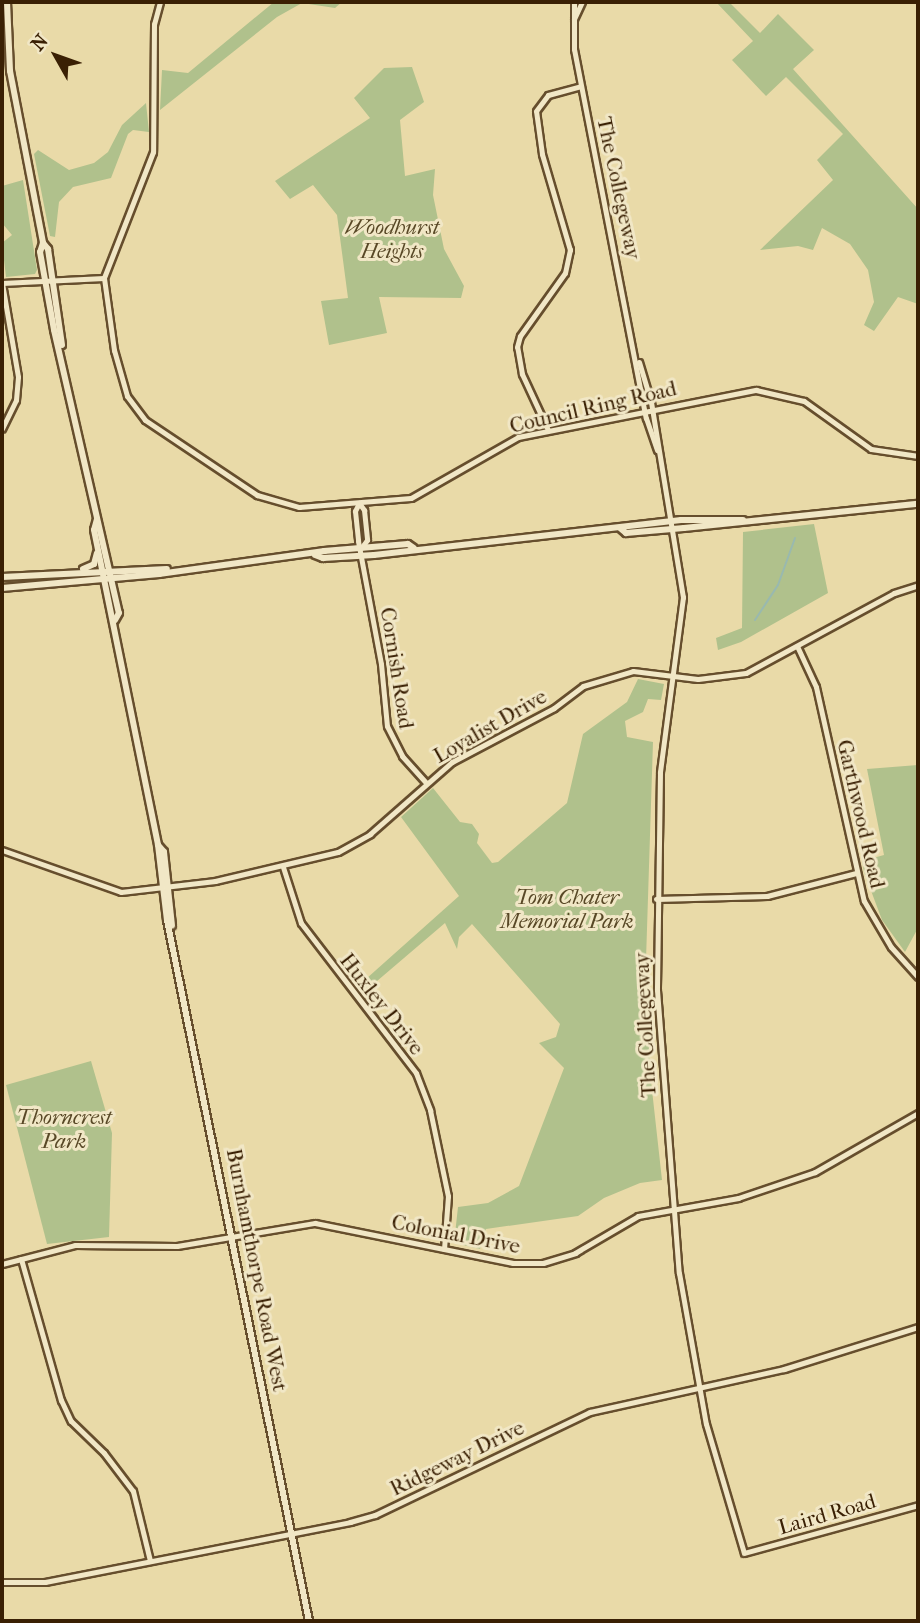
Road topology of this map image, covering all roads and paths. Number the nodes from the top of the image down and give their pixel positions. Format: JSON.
{"nodes":[{"id":1,"x":7,"y":2,"type":"edge"},
{"id":2,"x":160,"y":2,"type":"edge"},
{"id":3,"x":574,"y":2,"type":"edge"},
{"id":4,"x":582,"y":2,"type":"edge"},
{"id":5,"x":574,"y":19,"type":"junction"},
{"id":6,"x":4,"y":27,"type":"edge"},
{"id":7,"x":581,"y":86,"type":"junction"},
{"id":8,"x":43,"y":243,"type":"junction"},
{"id":9,"x":104,"y":278,"type":"junction"},
{"id":10,"x":45,"y":281,"type":"junction"},
{"id":11,"x":54,"y":281,"type":"junction"},
{"id":12,"x":2,"y":283,"type":"edge"},
{"id":13,"x":62,"y":351,"type":"junction"},
{"id":14,"x":649,"y":410,"type":"junction"},
{"id":15,"x":2,"y":429,"type":"edge"},
{"id":16,"x":548,"y":430,"type":"junction"},
{"id":17,"x":918,"y":456,"type":"edge"},
{"id":18,"x":359,"y":503,"type":"junction"},
{"id":19,"x":918,"y":504,"type":"edge"},
{"id":20,"x":97,"y":519,"type":"junction"},
{"id":21,"x":673,"y":525,"type":"junction"},
{"id":22,"x":94,"y":530,"type":"junction"},
{"id":23,"x":362,"y":547,"type":"junction"},
{"id":24,"x":415,"y":548,"type":"junction"},
{"id":25,"x":315,"y":555,"type":"junction"},
{"id":26,"x":363,"y":555,"type":"junction"},
{"id":27,"x":57,"y":575,"type":"junction"},
{"id":28,"x":107,"y":575,"type":"junction"},
{"id":29,"x":2,"y":577,"type":"edge"},
{"id":30,"x":918,"y":585,"type":"edge"},
{"id":31,"x":2,"y":588,"type":"edge"},
{"id":32,"x":797,"y":646,"type":"junction"},
{"id":33,"x":674,"y":676,"type":"junction"},
{"id":34,"x":426,"y":783,"type":"junction"},
{"id":35,"x":2,"y":850,"type":"edge"},
{"id":36,"x":283,"y":867,"type":"junction"},
{"id":37,"x":856,"y":873,"type":"junction"},
{"id":38,"x":165,"y":888,"type":"junction"},
{"id":39,"x":656,"y":899,"type":"junction"},
{"id":40,"x":918,"y":977,"type":"edge"},
{"id":41,"x":918,"y":1113,"type":"edge"},
{"id":42,"x":674,"y":1209,"type":"junction"},
{"id":43,"x":233,"y":1237,"type":"junction"},
{"id":44,"x":444,"y":1249,"type":"junction"},
{"id":45,"x":21,"y":1259,"type":"junction"},
{"id":46,"x":2,"y":1264,"type":"edge"},
{"id":47,"x":918,"y":1327,"type":"edge"},
{"id":48,"x":698,"y":1387,"type":"junction"},
{"id":49,"x":918,"y":1505,"type":"edge"},
{"id":50,"x":292,"y":1534,"type":"junction"},
{"id":51,"x":744,"y":1553,"type":"joint"},
{"id":52,"x":150,"y":1561,"type":"junction"},
{"id":53,"x":2,"y":1582,"type":"edge"},
{"id":54,"x":309,"y":1621,"type":"edge"}],
"edges":[{"from":1,"to":6,"type":"main road","name":"Burnhamthorpe Road West"},
{"from":2,"to":9,"type":"street"},
{"from":3,"to":5,"type":"street","name":"The Collegeway"},
{"from":4,"to":5,"type":"street"},
{"from":5,"to":7,"type":"street","name":"The Collegeway"},
{"from":6,"to":8,"type":"main road","name":"Burnhamthorpe Road West"},
{"from":7,"to":14,"type":"street","name":"The Collegeway"},
{"from":7,"to":16,"type":"street"},
{"from":8,"to":10,"type":"main road","name":"Burnhamthorpe Road West"},
{"from":8,"to":11,"type":"main road","name":"Burnhamthorpe Road West"},
{"from":9,"to":11,"type":"street"},
{"from":9,"to":18,"type":"street","name":"Council Ring Road"},
{"from":10,"to":11,"type":"street"},
{"from":10,"to":12,"type":"street"},
{"from":10,"to":13,"type":"main road","name":"Burnhamthorpe Road West"},
{"from":11,"to":13,"type":"main road","name":"Burnhamthorpe Road West"},
{"from":12,"to":15,"type":"street"},
{"from":13,"to":20,"type":"main road","name":"Burnhamthorpe Road West"},
{"from":14,"to":16,"type":"street","name":"Council Ring Road"},
{"from":14,"to":17,"type":"street","name":"Council Ring Road"},
{"from":14,"to":21,"type":"street","name":"The Collegeway"},
{"from":16,"to":18,"type":"street","name":"Council Ring Road"},
{"from":18,"to":23,"type":"street","name":"Cornish Road"},
{"from":19,"to":21,"type":"main road"},
{"from":20,"to":22,"type":"main road","name":"Burnhamthorpe Road West"},
{"from":20,"to":28,"type":"main road","name":"Burnhamthorpe Road West"},
{"from":21,"to":24,"type":"main road"},
{"from":21,"to":33,"type":"street","name":"The Collegeway"},
{"from":22,"to":27,"type":"main road"},
{"from":22,"to":28,"type":"main road","name":"Burnhamthorpe Road West"},
{"from":23,"to":24,"type":"main road"},
{"from":23,"to":25,"type":"main road"},
{"from":23,"to":26,"type":"street","name":"Cornish Road"},
{"from":24,"to":26,"type":"main road"},
{"from":25,"to":26,"type":"main road"},
{"from":25,"to":28,"type":"main road"},
{"from":26,"to":34,"type":"street","name":"Cornish Road"},
{"from":27,"to":28,"type":"main road"},
{"from":27,"to":29,"type":"main road"},
{"from":28,"to":31,"type":"main road"},
{"from":28,"to":38,"type":"main road","name":"Burnhamthorpe Road West"},
{"from":30,"to":32,"type":"street","name":"Loyalist Drive"},
{"from":32,"to":33,"type":"street","name":"Loyalist Drive"},
{"from":32,"to":37,"type":"street","name":"Garthwood Road"},
{"from":33,"to":34,"type":"street","name":"Loyalist Drive"},
{"from":33,"to":39,"type":"street","name":"The Collegeway"},
{"from":34,"to":36,"type":"street","name":"Loyalist Drive"},
{"from":35,"to":38,"type":"street","name":"Loyalist Drive"},
{"from":36,"to":38,"type":"street","name":"Loyalist Drive"},
{"from":36,"to":44,"type":"street","name":"Huxley Drive"},
{"from":37,"to":39,"type":"street"},
{"from":37,"to":40,"type":"street","name":"Garthwood Road"},
{"from":38,"to":43,"type":"main road","name":"Burnhamthorpe Road West"},
{"from":39,"to":42,"type":"street","name":"The Collegeway"},
{"from":41,"to":42,"type":"street","name":"Colonial Drive"},
{"from":42,"to":44,"type":"street","name":"Colonial Drive"},
{"from":42,"to":48,"type":"street","name":"The Collegeway"},
{"from":43,"to":44,"type":"street","name":"Colonial Drive"},
{"from":43,"to":45,"type":"street","name":"Colonial Drive"},
{"from":43,"to":50,"type":"main road","name":"Burnhamthorpe Road West"},
{"from":45,"to":46,"type":"street","name":"Colonial Drive"},
{"from":45,"to":52,"type":"street"},
{"from":47,"to":48,"type":"street","name":"Ridgeway Drive"},
{"from":48,"to":50,"type":"street","name":"Ridgeway Drive"},
{"from":48,"to":51,"type":"street","name":"The Collegeway"},
{"from":49,"to":51,"type":"street","name":"Laird Road"},
{"from":50,"to":52,"type":"street","name":"Ridgeway Drive"},
{"from":50,"to":54,"type":"main road","name":"Burnhamthorpe Road West"},
{"from":52,"to":53,"type":"street","name":"Ridgeway Drive"}]}
